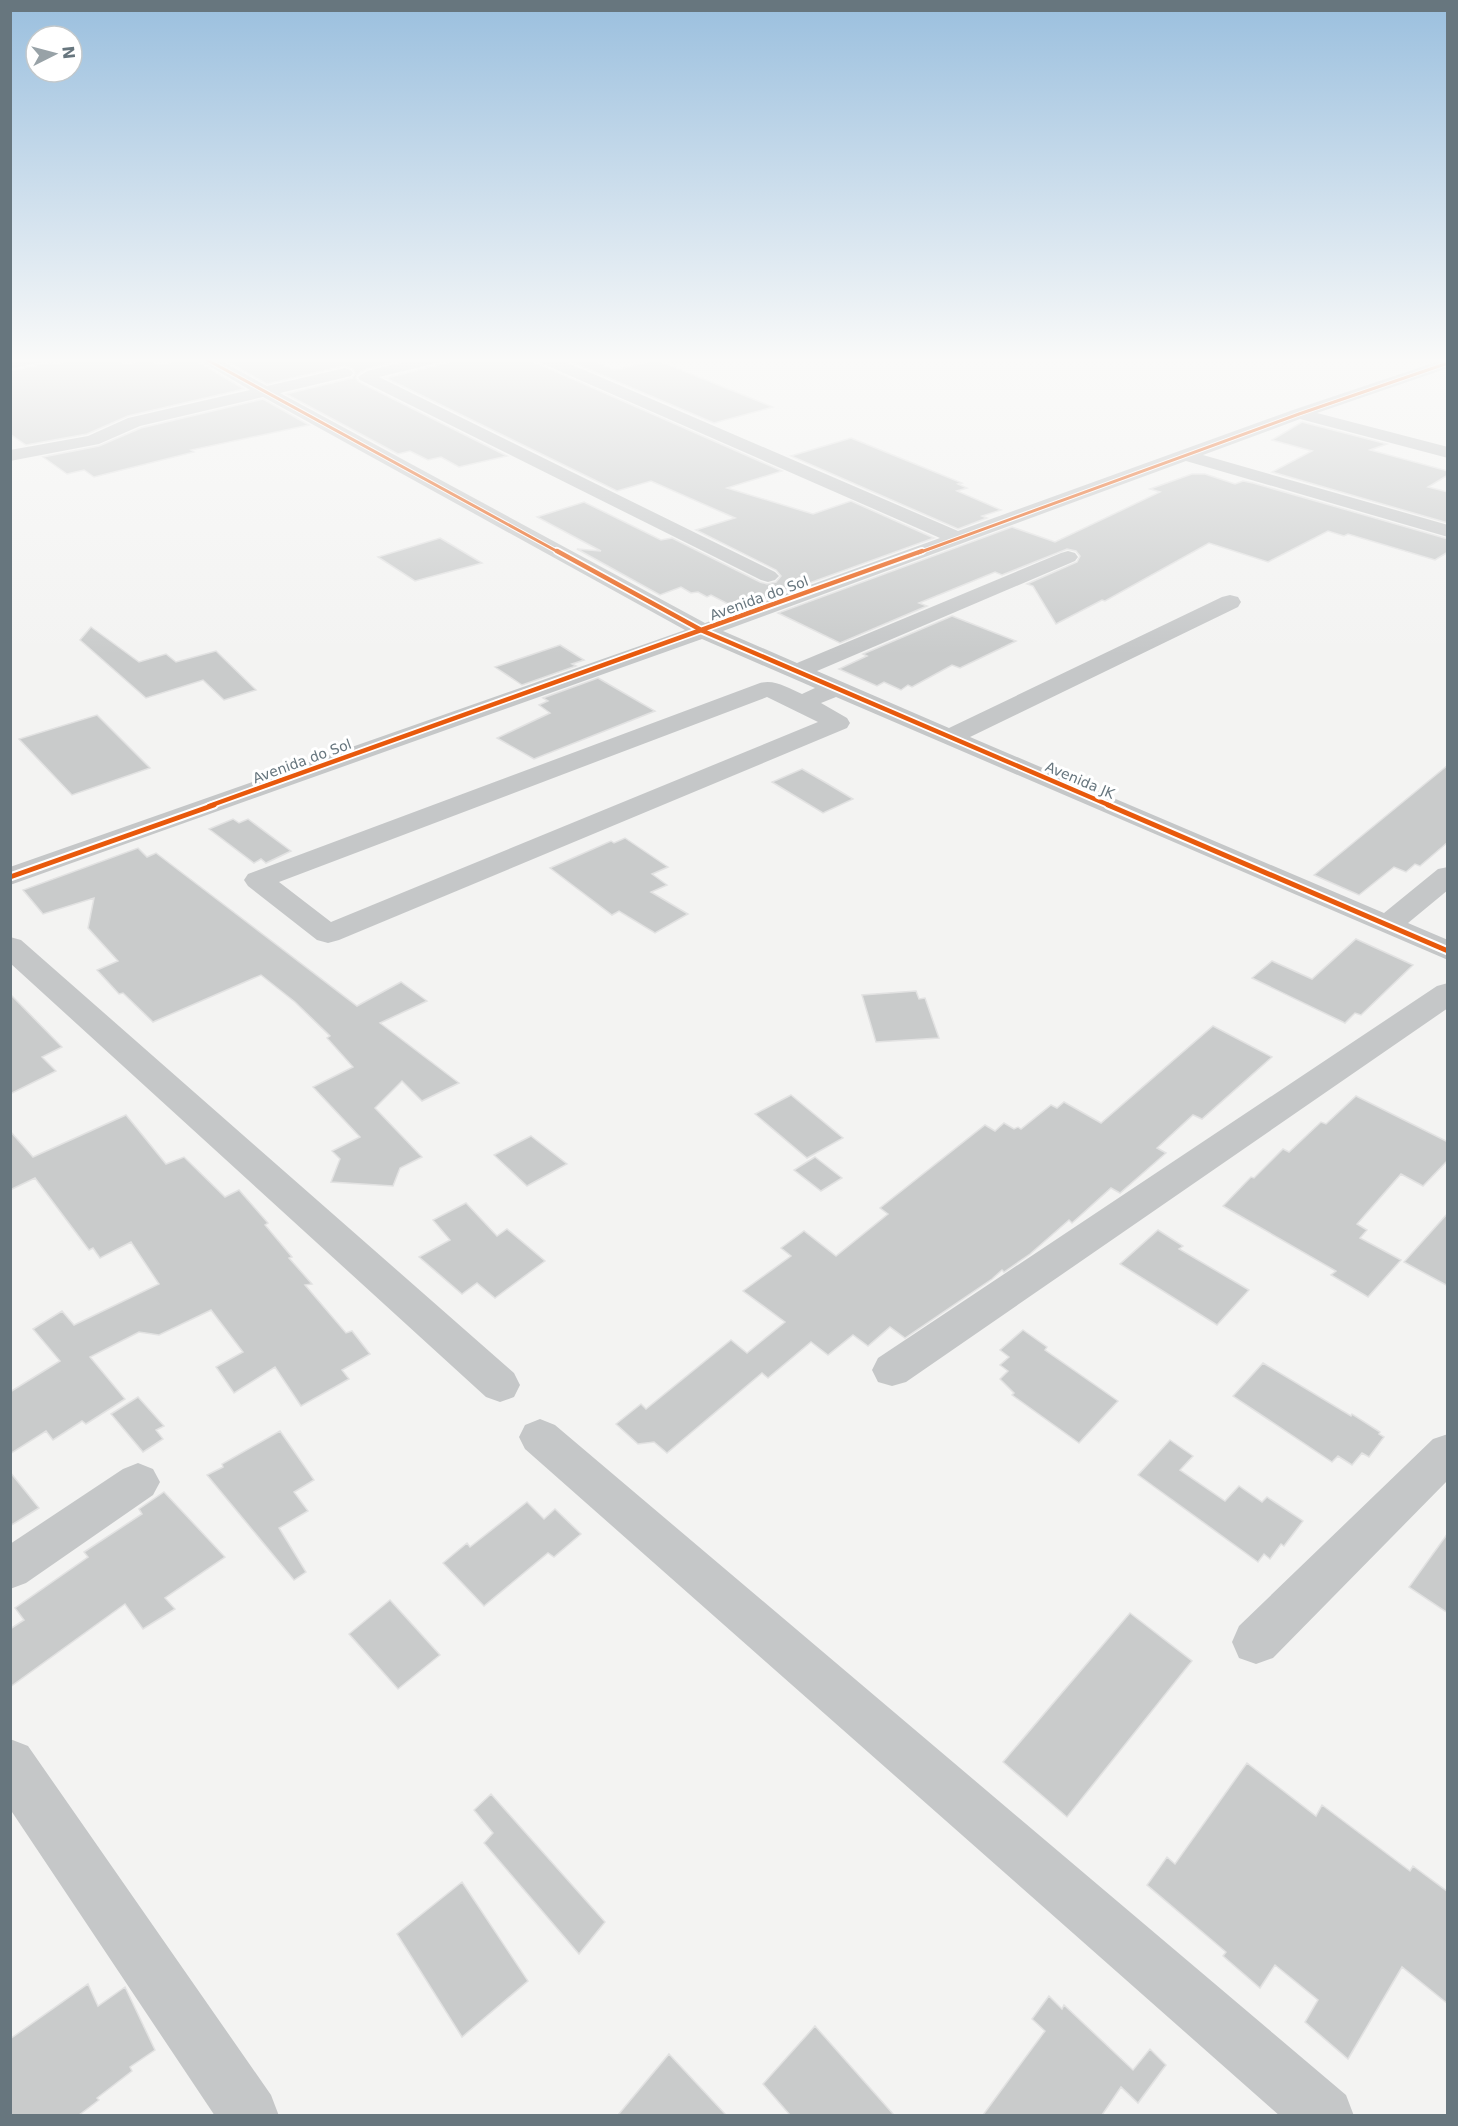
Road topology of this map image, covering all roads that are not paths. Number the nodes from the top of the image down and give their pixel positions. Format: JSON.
{"nodes":[{"id":1,"x":382,"y":456,"type":"edge"},
{"id":2,"x":526,"y":456,"type":"edge"},
{"id":3,"x":769,"y":456,"type":"edge"},
{"id":4,"x":1187,"y":456,"type":"joint"},
{"id":5,"x":1448,"y":531,"type":"edge"},
{"id":6,"x":957,"y":538,"type":"junction"},
{"id":7,"x":1068,"y":556,"type":"dead end"},
{"id":8,"x":768,"y":576,"type":"dead end"},
{"id":9,"x":1230,"y":602,"type":"dead end"},
{"id":10,"x":702,"y":632,"type":"junction"},
{"id":11,"x":796,"y":672,"type":"junction"},
{"id":12,"x":835,"y":688,"type":"junction"},
{"id":13,"x":802,"y":702,"type":"junction"},
{"id":14,"x":950,"y":737,"type":"junction"},
{"id":15,"x":1448,"y":875,"type":"edge"},
{"id":16,"x":10,"y":878,"type":"edge"},
{"id":17,"x":1387,"y":925,"type":"junction"},
{"id":18,"x":10,"y":946,"type":"edge"},
{"id":19,"x":1448,"y":951,"type":"edge"},
{"id":20,"x":1448,"y":993,"type":"edge"},
{"id":21,"x":892,"y":1370,"type":"dead end"},
{"id":22,"x":500,"y":1386,"type":"dead end"},
{"id":23,"x":540,"y":1437,"type":"dead end"},
{"id":24,"x":1448,"y":1452,"type":"edge"},
{"id":25,"x":138,"y":1482,"type":"dead end"},
{"id":26,"x":10,"y":1569,"type":"edge"},
{"id":27,"x":1256,"y":1642,"type":"dead end"},
{"id":28,"x":10,"y":1764,"type":"edge"},
{"id":29,"x":250,"y":2115,"type":"edge"},
{"id":30,"x":1325,"y":2115,"type":"edge"}],
"edges":[{"from":1,"to":10,"type":"street","name":"Avenida JK"},
{"from":2,"to":8,"type":"street"},
{"from":3,"to":6,"type":"street"},
{"from":4,"to":5,"type":"street"},
{"from":4,"to":6,"type":"street","name":"Avenida do Sol"},
{"from":6,"to":10,"type":"street","name":"Avenida do Sol"},
{"from":7,"to":11,"type":"street"},
{"from":9,"to":14,"type":"street"},
{"from":10,"to":11,"type":"street","name":"Avenida JK"},
{"from":10,"to":16,"type":"street","name":"Avenida do Sol"},
{"from":11,"to":12,"type":"street","name":"Avenida JK"},
{"from":12,"to":13,"type":"street"},
{"from":12,"to":14,"type":"street","name":"Avenida JK"},
{"from":13,"to":13,"type":"street"},
{"from":14,"to":17,"type":"street","name":"Avenida JK"},
{"from":15,"to":17,"type":"street"},
{"from":17,"to":19,"type":"street","name":"Avenida JK"},
{"from":18,"to":22,"type":"street"},
{"from":20,"to":21,"type":"street"},
{"from":23,"to":30,"type":"street"},
{"from":24,"to":27,"type":"street"},
{"from":25,"to":26,"type":"street"},
{"from":28,"to":29,"type":"street"}]}
